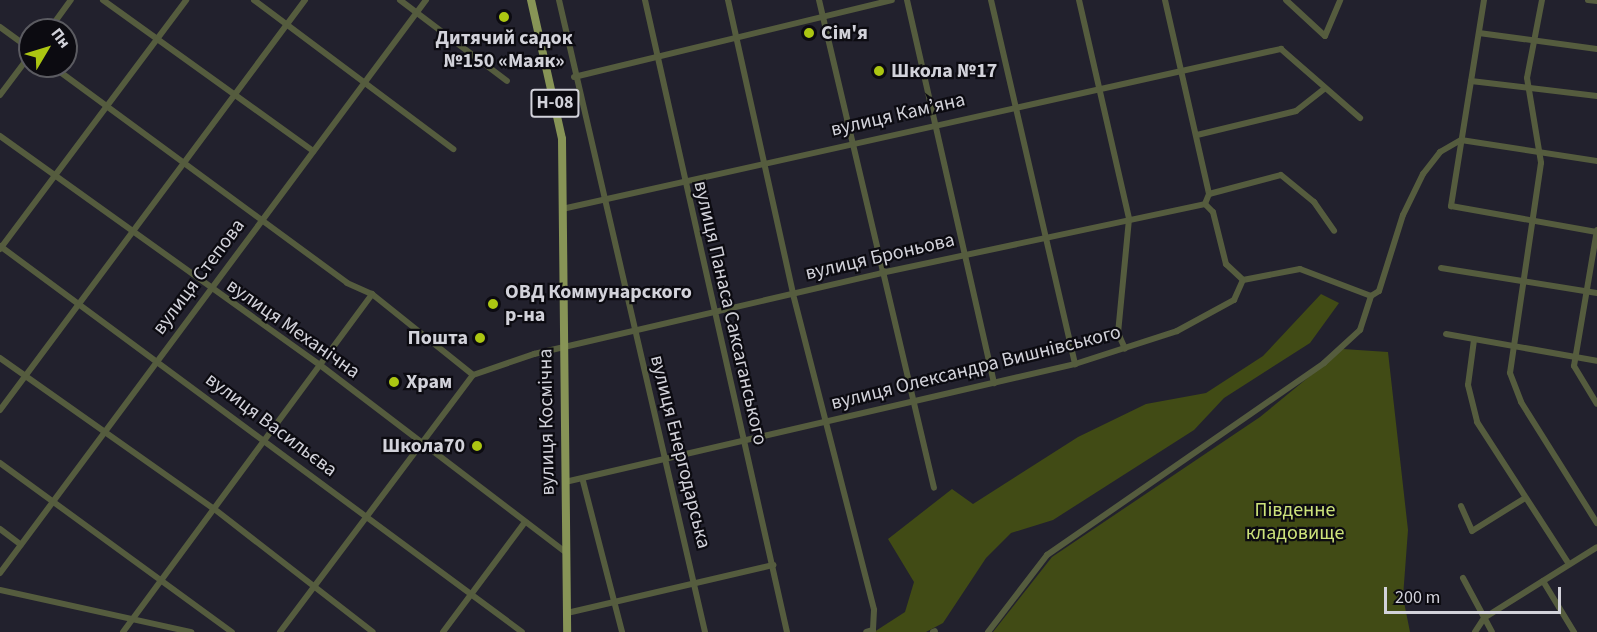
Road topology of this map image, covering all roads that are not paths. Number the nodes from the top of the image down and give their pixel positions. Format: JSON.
{"nodes":[{"id":1,"x":71,"y":0,"type":"edge"},
{"id":2,"x":103,"y":0,"type":"edge"},
{"id":3,"x":186,"y":0,"type":"edge"},
{"id":4,"x":254,"y":0,"type":"edge"},
{"id":5,"x":305,"y":0,"type":"edge"},
{"id":6,"x":400,"y":0,"type":"edge"},
{"id":7,"x":426,"y":0,"type":"edge"},
{"id":8,"x":531,"y":0,"type":"edge"},
{"id":9,"x":559,"y":0,"type":"edge"},
{"id":10,"x":645,"y":0,"type":"edge"},
{"id":11,"x":728,"y":0,"type":"edge"},
{"id":12,"x":819,"y":0,"type":"edge"},
{"id":13,"x":892,"y":0,"type":"edge"},
{"id":14,"x":907,"y":0,"type":"edge"},
{"id":15,"x":992,"y":0,"type":"edge"},
{"id":16,"x":1079,"y":0,"type":"edge"},
{"id":17,"x":1165,"y":0,"type":"edge"},
{"id":18,"x":1286,"y":0,"type":"edge"},
{"id":19,"x":1340,"y":0,"type":"edge"},
{"id":20,"x":1484,"y":0,"type":"edge"},
{"id":21,"x":1542,"y":0,"type":"edge"},
{"id":22,"x":1588,"y":0,"type":"edge"},
{"id":23,"x":1597,"y":1,"type":"edge"},
{"id":24,"x":416,"y":12,"type":"junction"},
{"id":25,"x":58,"y":18,"type":"edge"},
{"id":26,"x":823,"y":19,"type":"junction"},
{"id":27,"x":286,"y":25,"type":"junction"},
{"id":28,"x":0,"y":27,"type":"edge"},
{"id":29,"x":1479,"y":33,"type":"junction"},
{"id":30,"x":736,"y":36,"type":"junction"},
{"id":31,"x":157,"y":38,"type":"junction"},
{"id":32,"x":18,"y":41,"type":"edge"},
{"id":33,"x":1534,"y":41,"type":"junction"},
{"id":34,"x":1597,"y":49,"type":"edge"},
{"id":35,"x":657,"y":56,"type":"junction"},
{"id":36,"x":1179,"y":70,"type":"junction"},
{"id":37,"x":18,"y":71,"type":"edge"},
{"id":38,"x":574,"y":77,"type":"junction"},
{"id":39,"x":68,"y":78,"type":"edge"},
{"id":40,"x":507,"y":81,"type":"dead end"},
{"id":41,"x":1471,"y":81,"type":"junction"},
{"id":42,"x":363,"y":84,"type":"junction"},
{"id":43,"x":1527,"y":86,"type":"junction"},
{"id":44,"x":1101,"y":88,"type":"junction"},
{"id":45,"x":1325,"y":88,"type":"junction"},
{"id":46,"x":235,"y":94,"type":"junction"},
{"id":47,"x":0,"y":95,"type":"edge"},
{"id":48,"x":1597,"y":96,"type":"edge"},
{"id":49,"x":1018,"y":105,"type":"junction"},
{"id":50,"x":107,"y":106,"type":"junction"},
{"id":51,"x":1360,"y":118,"type":"dead end"},
{"id":52,"x":934,"y":124,"type":"junction"},
{"id":53,"x":1197,"y":135,"type":"junction"},
{"id":54,"x":0,"y":136,"type":"edge"},
{"id":55,"x":1461,"y":140,"type":"junction"},
{"id":56,"x":853,"y":142,"type":"junction"},
{"id":57,"x":453,"y":149,"type":"dead end"},
{"id":58,"x":313,"y":151,"type":"junction"},
{"id":59,"x":1539,"y":154,"type":"junction"},
{"id":60,"x":1597,"y":161,"type":"edge"},
{"id":61,"x":184,"y":162,"type":"junction"},
{"id":62,"x":767,"y":162,"type":"junction"},
{"id":63,"x":54,"y":176,"type":"junction"},
{"id":64,"x":683,"y":182,"type":"junction"},
{"id":65,"x":1209,"y":194,"type":"junction"},
{"id":66,"x":602,"y":200,"type":"junction"},
{"id":67,"x":1205,"y":204,"type":"junction"},
{"id":68,"x":562,"y":209,"type":"junction"},
{"id":69,"x":1129,"y":219,"type":"junction"},
{"id":70,"x":262,"y":220,"type":"junction"},
{"id":71,"x":1531,"y":221,"type":"junction"},
{"id":72,"x":1334,"y":231,"type":"dead end"},
{"id":73,"x":1597,"y":231,"type":"edge"},
{"id":74,"x":131,"y":233,"type":"junction"},
{"id":75,"x":1047,"y":237,"type":"junction"},
{"id":76,"x":0,"y":248,"type":"edge"},
{"id":77,"x":964,"y":254,"type":"junction"},
{"id":78,"x":1441,"y":268,"type":"dead end"},
{"id":79,"x":880,"y":273,"type":"junction"},
{"id":80,"x":1243,"y":280,"type":"junction"},
{"id":81,"x":1521,"y":283,"type":"junction"},
{"id":82,"x":210,"y":291,"type":"junction"},
{"id":83,"x":1588,"y":292,"type":"junction"},
{"id":84,"x":372,"y":294,"type":"junction"},
{"id":85,"x":793,"y":294,"type":"junction"},
{"id":86,"x":1597,"y":294,"type":"edge"},
{"id":87,"x":1371,"y":296,"type":"junction"},
{"id":88,"x":78,"y":305,"type":"junction"},
{"id":89,"x":713,"y":314,"type":"junction"},
{"id":90,"x":634,"y":334,"type":"junction"},
{"id":91,"x":1446,"y":334,"type":"dead end"},
{"id":92,"x":1474,"y":340,"type":"junction"},
{"id":93,"x":1511,"y":346,"type":"junction"},
{"id":94,"x":563,"y":349,"type":"junction"},
{"id":95,"x":1125,"y":349,"type":"junction"},
{"id":96,"x":1576,"y":357,"type":"junction"},
{"id":97,"x":0,"y":358,"type":"edge"},
{"id":98,"x":1597,"y":361,"type":"edge"},
{"id":99,"x":156,"y":363,"type":"junction"},
{"id":100,"x":1075,"y":364,"type":"junction"},
{"id":101,"x":320,"y":365,"type":"junction"},
{"id":102,"x":473,"y":375,"type":"junction"},
{"id":103,"x":25,"y":376,"type":"junction"},
{"id":104,"x":994,"y":383,"type":"junction"},
{"id":105,"x":911,"y":404,"type":"junction"},
{"id":106,"x":1597,"y":404,"type":"edge"},
{"id":107,"x":0,"y":410,"type":"edge"},
{"id":108,"x":825,"y":422,"type":"junction"},
{"id":109,"x":106,"y":431,"type":"junction"},
{"id":110,"x":266,"y":438,"type":"junction"},
{"id":111,"x":743,"y":442,"type":"junction"},
{"id":112,"x":421,"y":446,"type":"junction"},
{"id":113,"x":663,"y":460,"type":"junction"},
{"id":114,"x":0,"y":463,"type":"edge"},
{"id":115,"x":583,"y":481,"type":"junction"},
{"id":116,"x":565,"y":482,"type":"junction"},
{"id":117,"x":934,"y":488,"type":"dead end"},
{"id":118,"x":1525,"y":498,"type":"junction"},
{"id":119,"x":53,"y":501,"type":"junction"},
{"id":120,"x":1461,"y":506,"type":"dead end"},
{"id":121,"x":213,"y":508,"type":"junction"},
{"id":122,"x":367,"y":519,"type":"junction"},
{"id":123,"x":525,"y":522,"type":"junction"},
{"id":124,"x":1597,"y":523,"type":"edge"},
{"id":125,"x":0,"y":529,"type":"edge"},
{"id":126,"x":21,"y":545,"type":"junction"},
{"id":127,"x":1597,"y":547,"type":"edge"},
{"id":128,"x":564,"y":551,"type":"junction"},
{"id":129,"x":1569,"y":564,"type":"junction"},
{"id":130,"x":773,"y":565,"type":"junction"},
{"id":131,"x":0,"y":573,"type":"edge"},
{"id":132,"x":163,"y":578,"type":"junction"},
{"id":133,"x":1463,"y":578,"type":"dead end"},
{"id":134,"x":1543,"y":581,"type":"junction"},
{"id":135,"x":696,"y":584,"type":"junction"},
{"id":136,"x":315,"y":586,"type":"junction"},
{"id":137,"x":0,"y":590,"type":"edge"},
{"id":138,"x":470,"y":596,"type":"junction"},
{"id":139,"x":614,"y":604,"type":"junction"},
{"id":140,"x":567,"y":613,"type":"junction"},
{"id":141,"x":135,"y":616,"type":"junction"},
{"id":142,"x":1484,"y":618,"type":"junction"},
{"id":143,"x":123,"y":632,"type":"edge"},
{"id":144,"x":191,"y":632,"type":"edge"},
{"id":145,"x":232,"y":632,"type":"edge"},
{"id":146,"x":280,"y":632,"type":"edge"},
{"id":147,"x":374,"y":632,"type":"edge"},
{"id":148,"x":443,"y":632,"type":"edge"},
{"id":149,"x":522,"y":632,"type":"edge"},
{"id":150,"x":567,"y":632,"type":"edge"},
{"id":151,"x":622,"y":632,"type":"edge"},
{"id":152,"x":705,"y":632,"type":"edge"},
{"id":153,"x":787,"y":632,"type":"edge"},
{"id":154,"x":866,"y":632,"type":"edge"},
{"id":155,"x":988,"y":632,"type":"edge"},
{"id":156,"x":1475,"y":632,"type":"edge"},
{"id":157,"x":1492,"y":632,"type":"edge"},
{"id":158,"x":1574,"y":632,"type":"edge"}],
"edges":[{"from":1,"to":25,"type":"street"},
{"from":2,"to":31,"type":"street"},
{"from":3,"to":31,"type":"street"},
{"from":4,"to":27,"type":"street"},
{"from":5,"to":27,"type":"street"},
{"from":6,"to":24,"type":"street"},
{"from":7,"to":24,"type":"street","name":"вулиця Степова"},
{"from":8,"to":68,"type":"main road","name":"вулиця Космічна","number":"Н-08"},
{"from":9,"to":38,"type":"street","name":"вулиця Енергодарська"},
{"from":10,"to":35,"type":"street","name":"вулиця Панаса Саксаганського"},
{"from":11,"to":30,"type":"street"},
{"from":12,"to":26,"type":"street"},
{"from":13,"to":26,"type":"street"},
{"from":14,"to":52,"type":"street"},
{"from":15,"to":49,"type":"street"},
{"from":16,"to":44,"type":"street"},
{"from":17,"to":36,"type":"street"},
{"from":18,"to":19,"type":"street"},
{"from":20,"to":29,"type":"street"},
{"from":21,"to":33,"type":"street"},
{"from":22,"to":23,"type":"street"},
{"from":24,"to":40,"type":"street"},
{"from":24,"to":42,"type":"street","name":"вулиця Степова"},
{"from":26,"to":30,"type":"street"},
{"from":26,"to":56,"type":"street"},
{"from":27,"to":42,"type":"street"},
{"from":27,"to":46,"type":"street"},
{"from":28,"to":32,"type":"street"},
{"from":29,"to":33,"type":"street"},
{"from":29,"to":41,"type":"street"},
{"from":30,"to":35,"type":"street"},
{"from":30,"to":62,"type":"street"},
{"from":31,"to":46,"type":"street"},
{"from":31,"to":50,"type":"street"},
{"from":33,"to":34,"type":"street"},
{"from":33,"to":43,"type":"street"},
{"from":35,"to":38,"type":"street"},
{"from":35,"to":64,"type":"street","name":"вулиця Панаса Саксаганського"},
{"from":36,"to":44,"type":"street","name":"вулиця Кам’яна"},
{"from":36,"to":45,"type":"street","name":"вулиця Кам’яна"},
{"from":36,"to":53,"type":"street"},
{"from":37,"to":47,"type":"street"},
{"from":38,"to":66,"type":"street","name":"вулиця Енергодарська"},
{"from":39,"to":50,"type":"street"},
{"from":41,"to":43,"type":"street"},
{"from":41,"to":55,"type":"street"},
{"from":42,"to":57,"type":"street"},
{"from":42,"to":58,"type":"street","name":"вулиця Степова"},
{"from":43,"to":48,"type":"street"},
{"from":43,"to":59,"type":"street"},
{"from":44,"to":49,"type":"street","name":"вулиця Кам’яна"},
{"from":44,"to":69,"type":"street"},
{"from":45,"to":51,"type":"street","name":"вулиця Кам’яна"},
{"from":45,"to":53,"type":"street"},
{"from":46,"to":58,"type":"street"},
{"from":46,"to":61,"type":"street"},
{"from":49,"to":52,"type":"street","name":"вулиця Кам’яна"},
{"from":49,"to":75,"type":"street"},
{"from":50,"to":61,"type":"street"},
{"from":50,"to":63,"type":"street"},
{"from":52,"to":56,"type":"street","name":"вулиця Кам’яна"},
{"from":52,"to":77,"type":"street"},
{"from":53,"to":65,"type":"street"},
{"from":54,"to":63,"type":"street","name":"вулиця Механічна"},
{"from":55,"to":59,"type":"street"},
{"from":55,"to":71,"type":"street"},
{"from":55,"to":87,"type":"street"},
{"from":56,"to":62,"type":"street","name":"вулиця Кам’яна"},
{"from":56,"to":79,"type":"street"},
{"from":58,"to":70,"type":"street","name":"вулиця Степова"},
{"from":59,"to":60,"type":"street"},
{"from":59,"to":71,"type":"street"},
{"from":61,"to":70,"type":"street"},
{"from":61,"to":74,"type":"street"},
{"from":62,"to":64,"type":"street","name":"вулиця Кам’яна"},
{"from":62,"to":85,"type":"street"},
{"from":63,"to":74,"type":"street","name":"вулиця Механічна"},
{"from":63,"to":76,"type":"street"},
{"from":64,"to":66,"type":"street","name":"вулиця Кам’яна"},
{"from":64,"to":89,"type":"street","name":"вулиця Панаса Саксаганського"},
{"from":65,"to":67,"type":"street"},
{"from":65,"to":72,"type":"street"},
{"from":66,"to":68,"type":"street","name":"вулиця Кам’яна"},
{"from":66,"to":90,"type":"street","name":"вулиця Енергодарська"},
{"from":67,"to":69,"type":"street","name":"вулиця Броньова"},
{"from":67,"to":80,"type":"street"},
{"from":68,"to":94,"type":"main road","name":"вулиця Космічна","number":"Н-08"},
{"from":69,"to":75,"type":"street","name":"вулиця Броньова"},
{"from":69,"to":95,"type":"street"},
{"from":70,"to":82,"type":"street","name":"вулиця Степова"},
{"from":70,"to":84,"type":"street"},
{"from":71,"to":73,"type":"street"},
{"from":71,"to":81,"type":"street"},
{"from":73,"to":83,"type":"street"},
{"from":74,"to":82,"type":"street","name":"вулиця Механічна"},
{"from":74,"to":88,"type":"street"},
{"from":75,"to":77,"type":"street","name":"вулиця Броньова"},
{"from":75,"to":100,"type":"street"},
{"from":76,"to":88,"type":"street","name":"вулиця Васильєва"},
{"from":77,"to":79,"type":"street","name":"вулиця Броньова"},
{"from":77,"to":104,"type":"street"},
{"from":78,"to":81,"type":"street"},
{"from":79,"to":85,"type":"street","name":"вулиця Броньова"},
{"from":79,"to":105,"type":"street"},
{"from":80,"to":87,"type":"street"},
{"from":80,"to":95,"type":"street","name":"вулиця Олександра Вишнівського"},
{"from":81,"to":83,"type":"street"},
{"from":81,"to":93,"type":"street"},
{"from":82,"to":99,"type":"street","name":"вулиця Степова"},
{"from":82,"to":101,"type":"street","name":"вулиця Механічна"},
{"from":83,"to":86,"type":"street"},
{"from":83,"to":96,"type":"street"},
{"from":84,"to":101,"type":"street"},
{"from":84,"to":102,"type":"street"},
{"from":85,"to":89,"type":"street","name":"вулиця Броньова"},
{"from":85,"to":108,"type":"street"},
{"from":87,"to":155,"type":"street"},
{"from":88,"to":99,"type":"street","name":"вулиця Васильєва"},
{"from":88,"to":103,"type":"street"},
{"from":89,"to":90,"type":"street","name":"вулиця Броньова"},
{"from":89,"to":111,"type":"street","name":"вулиця Панаса Саксаганського"},
{"from":90,"to":94,"type":"street","name":"вулиця Броньова"},
{"from":90,"to":113,"type":"street","name":"вулиця Енергодарська"},
{"from":91,"to":92,"type":"street"},
{"from":92,"to":93,"type":"street"},
{"from":92,"to":118,"type":"street"},
{"from":93,"to":96,"type":"street"},
{"from":93,"to":124,"type":"street"},
{"from":94,"to":102,"type":"street","name":"вулиця Броньова"},
{"from":94,"to":116,"type":"main road","name":"вулиця Космічна","number":"Н-08"},
{"from":95,"to":100,"type":"street","name":"вулиця Олександра Вишнівського"},
{"from":96,"to":98,"type":"street"},
{"from":96,"to":106,"type":"street"},
{"from":97,"to":103,"type":"street"},
{"from":99,"to":109,"type":"street","name":"вулиця Степова"},
{"from":99,"to":110,"type":"street","name":"вулиця Васильєва"},
{"from":100,"to":104,"type":"street","name":"вулиця Олександра Вишнівського"},
{"from":101,"to":110,"type":"street"},
{"from":101,"to":112,"type":"street","name":"вулиця Механічна"},
{"from":102,"to":112,"type":"street"},
{"from":103,"to":107,"type":"street"},
{"from":103,"to":109,"type":"street"},
{"from":104,"to":105,"type":"street","name":"вулиця Олександра Вишнівського"},
{"from":105,"to":108,"type":"street","name":"вулиця Олександра Вишнівського"},
{"from":105,"to":117,"type":"street"},
{"from":108,"to":111,"type":"street","name":"вулиця Олександра Вишнівського"},
{"from":108,"to":154,"type":"street"},
{"from":109,"to":119,"type":"street","name":"вулиця Степова"},
{"from":109,"to":121,"type":"street"},
{"from":110,"to":121,"type":"street"},
{"from":110,"to":122,"type":"street","name":"вулиця Васильєва"},
{"from":111,"to":113,"type":"street","name":"вулиця Олександра Вишнівського"},
{"from":111,"to":130,"type":"street","name":"вулиця Панаса Саксаганського"},
{"from":112,"to":122,"type":"street"},
{"from":112,"to":123,"type":"street","name":"вулиця Механічна"},
{"from":113,"to":115,"type":"street","name":"вулиця Олександра Вишнівського"},
{"from":113,"to":135,"type":"street","name":"вулиця Енергодарська"},
{"from":114,"to":119,"type":"street"},
{"from":115,"to":116,"type":"street","name":"вулиця Олександра Вишнівського"},
{"from":115,"to":139,"type":"street"},
{"from":116,"to":128,"type":"main road","name":"вулиця Космічна","number":"Н-08"},
{"from":118,"to":120,"type":"street"},
{"from":118,"to":129,"type":"street"},
{"from":119,"to":126,"type":"street","name":"вулиця Степова"},
{"from":119,"to":132,"type":"street"},
{"from":121,"to":132,"type":"street"},
{"from":121,"to":136,"type":"street"},
{"from":122,"to":136,"type":"street"},
{"from":122,"to":138,"type":"street","name":"вулиця Васильєва"},
{"from":123,"to":128,"type":"street","name":"вулиця Механічна"},
{"from":123,"to":138,"type":"street"},
{"from":125,"to":126,"type":"street"},
{"from":126,"to":131,"type":"street","name":"вулиця Степова"},
{"from":127,"to":129,"type":"street"},
{"from":128,"to":140,"type":"main road","name":"вулиця Космічна","number":"Н-08"},
{"from":129,"to":134,"type":"street"},
{"from":130,"to":135,"type":"street"},
{"from":130,"to":153,"type":"street","name":"вулиця Панаса Саксаганського"},
{"from":132,"to":141,"type":"street"},
{"from":132,"to":145,"type":"street"},
{"from":133,"to":142,"type":"street"},
{"from":134,"to":142,"type":"street"},
{"from":134,"to":158,"type":"street"},
{"from":135,"to":139,"type":"street"},
{"from":135,"to":152,"type":"street","name":"вулиця Енергодарська"},
{"from":136,"to":146,"type":"street"},
{"from":136,"to":147,"type":"street"},
{"from":137,"to":141,"type":"street"},
{"from":138,"to":148,"type":"street"},
{"from":138,"to":149,"type":"street","name":"вулиця Васильєва"},
{"from":139,"to":140,"type":"street"},
{"from":139,"to":151,"type":"street"},
{"from":140,"to":150,"type":"main road","name":"вулиця Космічна","number":"Н-08"},
{"from":141,"to":143,"type":"street"},
{"from":141,"to":144,"type":"street"},
{"from":142,"to":156,"type":"street"},
{"from":142,"to":157,"type":"street"}]}
